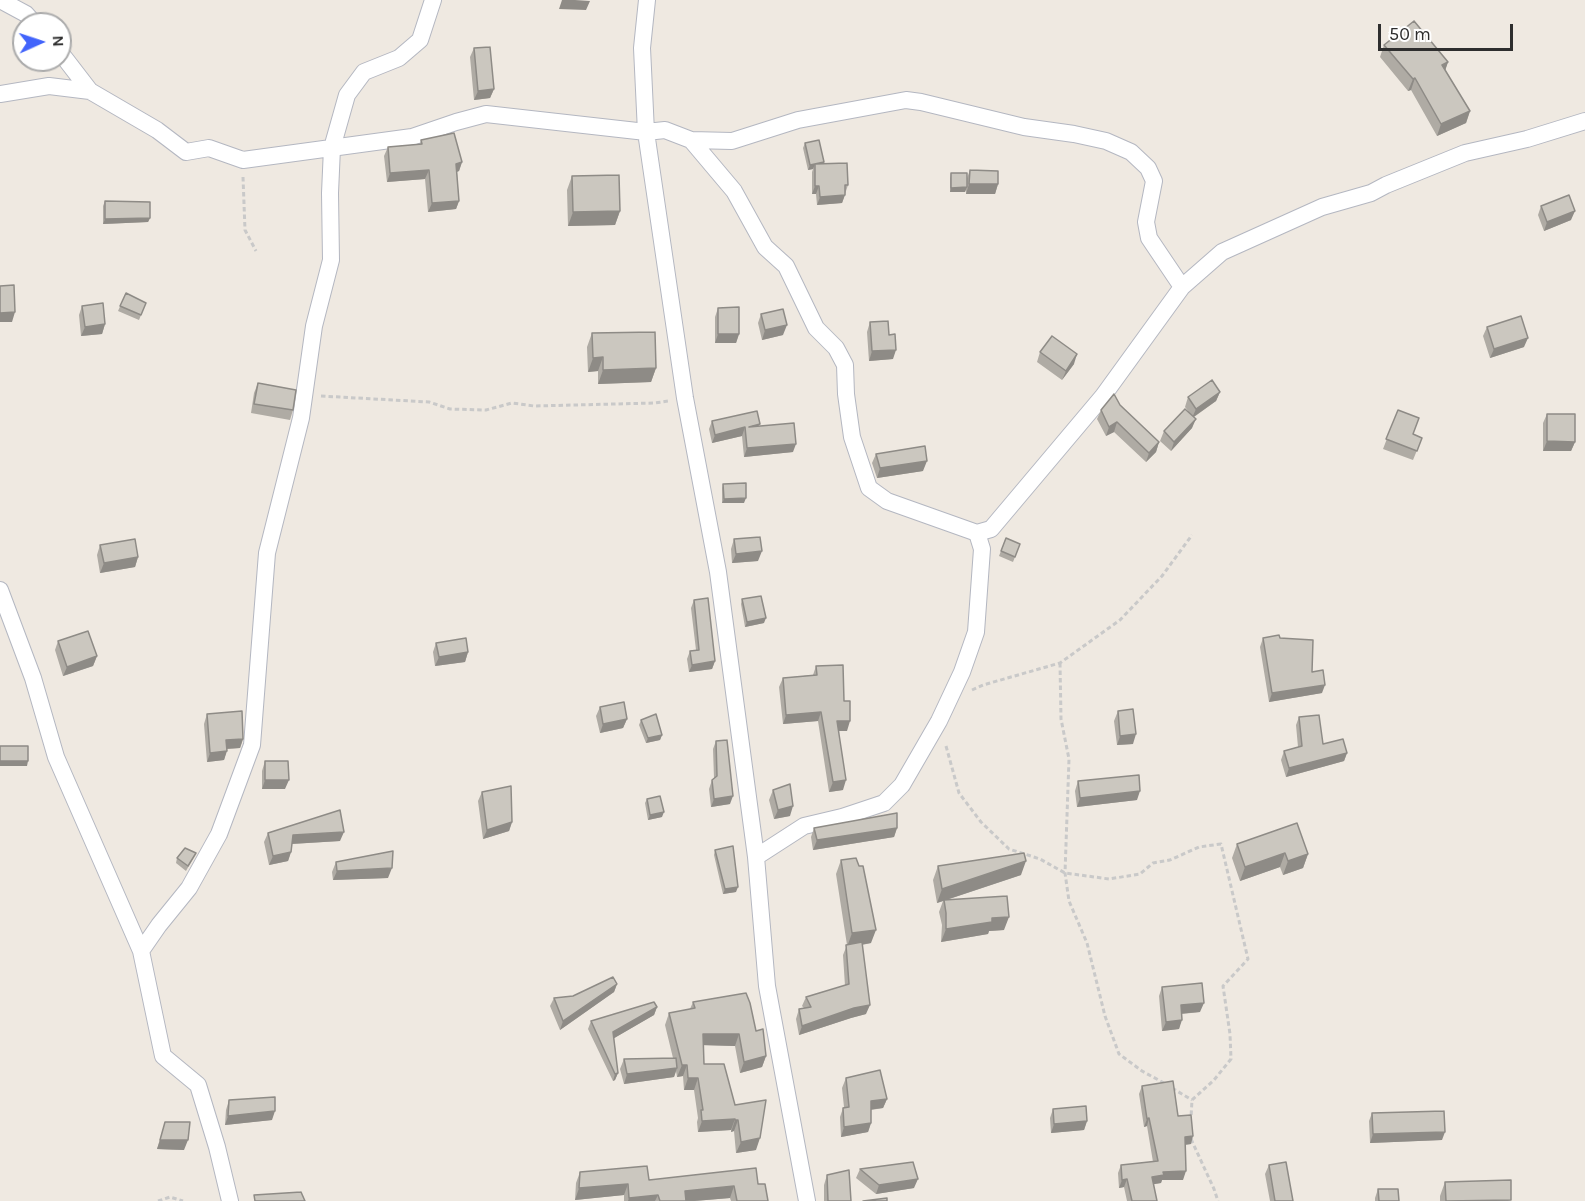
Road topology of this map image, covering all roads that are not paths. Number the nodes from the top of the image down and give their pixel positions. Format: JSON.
{"nodes":[{"id":1,"x":0,"y":0,"type":"edge"},
{"id":2,"x":433,"y":0,"type":"edge"},
{"id":3,"x":647,"y":0,"type":"edge"},
{"id":4,"x":22,"y":12,"type":"edge"},
{"id":5,"x":72,"y":68,"type":"edge"},
{"id":6,"x":90,"y":92,"type":"junction"},
{"id":7,"x":0,"y":94,"type":"edge"},
{"id":8,"x":1585,"y":121,"type":"edge"},
{"id":9,"x":646,"y":132,"type":"junction"},
{"id":10,"x":691,"y":140,"type":"junction"},
{"id":11,"x":332,"y":148,"type":"junction"},
{"id":12,"x":1182,"y":287,"type":"junction"},
{"id":13,"x":977,"y":533,"type":"junction"},
{"id":14,"x":0,"y":590,"type":"edge"},
{"id":15,"x":756,"y":857,"type":"junction"},
{"id":16,"x":141,"y":951,"type":"junction"},
{"id":17,"x":230,"y":1201,"type":"edge"},
{"id":18,"x":807,"y":1201,"type":"edge"}],
"edges":[{"from":1,"to":4,"type":"street"},
{"from":2,"to":11,"type":"street"},
{"from":3,"to":9,"type":"street"},
{"from":5,"to":6,"type":"street"},
{"from":6,"to":7,"type":"street"},
{"from":6,"to":11,"type":"street"},
{"from":8,"to":12,"type":"street"},
{"from":9,"to":10,"type":"street"},
{"from":9,"to":11,"type":"street"},
{"from":9,"to":15,"type":"street"},
{"from":10,"to":12,"type":"street"},
{"from":10,"to":13,"type":"street"},
{"from":11,"to":16,"type":"street"},
{"from":12,"to":13,"type":"street"},
{"from":13,"to":15,"type":"street"},
{"from":14,"to":16,"type":"street"},
{"from":15,"to":18,"type":"street"},
{"from":16,"to":17,"type":"street"}]}
